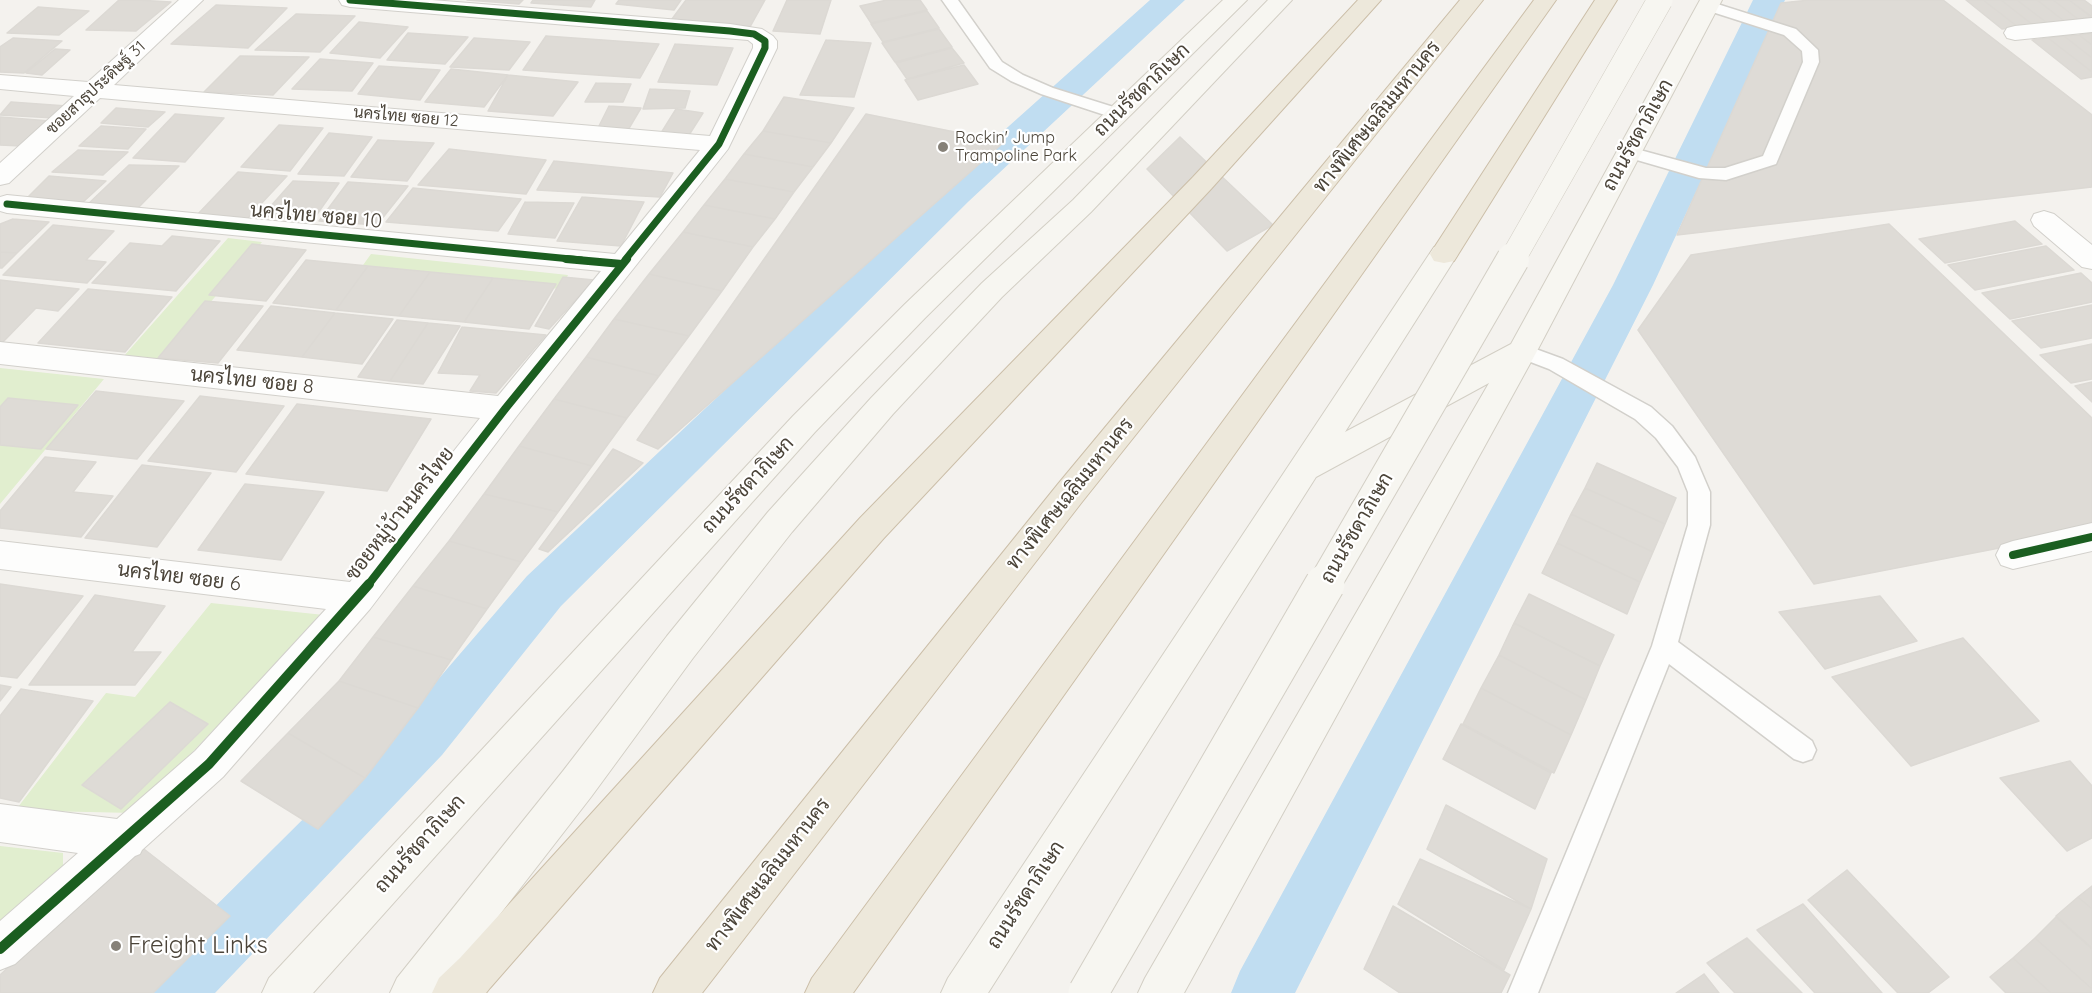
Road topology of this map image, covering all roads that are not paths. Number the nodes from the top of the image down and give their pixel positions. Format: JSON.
{"nodes":[{"id":1,"x":192,"y":0,"type":"edge"},
{"id":2,"x":350,"y":0,"type":"edge"},
{"id":3,"x":950,"y":0,"type":"edge"},
{"id":4,"x":1236,"y":0,"type":"edge"},
{"id":5,"x":1281,"y":0,"type":"edge"},
{"id":6,"x":1370,"y":0,"type":"edge"},
{"id":7,"x":1472,"y":0,"type":"edge"},
{"id":8,"x":1545,"y":0,"type":"edge"},
{"id":9,"x":1606,"y":0,"type":"edge"},
{"id":10,"x":1660,"y":0,"type":"edge"},
{"id":11,"x":1709,"y":3,"type":"edge"},
{"id":12,"x":2092,"y":25,"type":"edge"},
{"id":13,"x":2015,"y":33,"type":"dead end"},
{"id":14,"x":0,"y":82,"type":"edge"},
{"id":15,"x":93,"y":90,"type":"junction"},
{"id":16,"x":1117,"y":114,"type":"junction"},
{"id":17,"x":719,"y":144,"type":"junction"},
{"id":18,"x":1629,"y":152,"type":"junction"},
{"id":19,"x":0,"y":177,"type":"edge"},
{"id":20,"x":4,"y":207,"type":"edge"},
{"id":21,"x":2044,"y":220,"type":"dead end"},
{"id":22,"x":1444,"y":254,"type":"joint"},
{"id":23,"x":2092,"y":260,"type":"edge"},
{"id":24,"x":622,"y":264,"type":"junction"},
{"id":25,"x":1522,"y":351,"type":"junction"},
{"id":26,"x":0,"y":353,"type":"edge"},
{"id":27,"x":505,"y":409,"type":"junction"},
{"id":28,"x":1303,"y":469,"type":"junction"},
{"id":29,"x":2092,"y":537,"type":"edge"},
{"id":30,"x":0,"y":555,"type":"edge"},
{"id":31,"x":2013,"y":555,"type":"dead end"},
{"id":32,"x":358,"y":598,"type":"junction"},
{"id":33,"x":1664,"y":646,"type":"junction"},
{"id":34,"x":1803,"y":750,"type":"dead end"},
{"id":35,"x":0,"y":823,"type":"edge"},
{"id":36,"x":126,"y":840,"type":"junction"},
{"id":37,"x":0,"y":949,"type":"edge"},
{"id":38,"x":284,"y":993,"type":"edge"},
{"id":39,"x":412,"y":993,"type":"edge"},
{"id":40,"x":454,"y":993,"type":"edge"},
{"id":41,"x":675,"y":993,"type":"edge"},
{"id":42,"x":827,"y":993,"type":"edge"},
{"id":43,"x":963,"y":993,"type":"edge"},
{"id":44,"x":1088,"y":993,"type":"edge"},
{"id":45,"x":1160,"y":993,"type":"edge"},
{"id":46,"x":1524,"y":993,"type":"edge"}],
"edges":[{"from":1,"to":15,"type":"street","name":"ซอยสาธุประดิษฐ์ 31"},
{"from":2,"to":17,"type":"street","name":"ซอยหมู่บ้านนครไทย"},
{"from":3,"to":16,"type":"lane"},
{"from":4,"to":16,"type":"main road","name":"ถนนรัชดาภิเษก"},
{"from":5,"to":39,"type":"main road","name":"ถนนรัชดาภิเษก"},
{"from":6,"to":40,"type":"highway"},
{"from":7,"to":41,"type":"highway","name":"ทางพิเศษเฉลิมมหานคร"},
{"from":8,"to":42,"type":"highway"},
{"from":9,"to":22,"type":"highway"},
{"from":10,"to":44,"type":"main road","name":"ถนนรัชดาภิเษก","bridge":true},
{"from":11,"to":18,"type":"main road","name":"ถนนรัชดาภิเษก"},
{"from":11,"to":18,"type":"lane"},
{"from":12,"to":13,"type":"street"},
{"from":14,"to":15,"type":"street","name":"นครไทย ซอย 12"},
{"from":15,"to":17,"type":"street","name":"นครไทย ซอย 12"},
{"from":15,"to":19,"type":"street","name":"ซอยสาธุประดิษฐ์ 31"},
{"from":16,"to":38,"type":"main road","name":"ถนนรัชดาภิเษก"},
{"from":17,"to":24,"type":"street","name":"ซอยหมู่บ้านนครไทย"},
{"from":18,"to":25,"type":"main road","name":"ถนนรัชดาภิเษก"},
{"from":19,"to":20,"type":"street","name":"ซอยสาธุประดิษฐ์ 31"},
{"from":20,"to":24,"type":"street","name":"นครไทย ซอย 10"},
{"from":21,"to":23,"type":"street"},
{"from":22,"to":28,"type":"main road","name":"ถนนรัชดาภิเษก"},
{"from":24,"to":27,"type":"street","name":"ซอยหมู่บ้านนครไทย"},
{"from":25,"to":28,"type":"main road"},
{"from":25,"to":33,"type":"lane"},
{"from":25,"to":45,"type":"main road","name":"ถนนรัชดาภิเษก"},
{"from":26,"to":27,"type":"street","name":"นครไทย ซอย 8"},
{"from":27,"to":32,"type":"street","name":"ซอยหมู่บ้านนครไทย"},
{"from":28,"to":43,"type":"main road","name":"ถนนรัชดาภิเษก"},
{"from":29,"to":31,"type":"street"},
{"from":30,"to":32,"type":"street","name":"นครไทย ซอย 6"},
{"from":32,"to":36,"type":"street","name":"ซอยหมู่บ้านนครไทย"},
{"from":33,"to":34,"type":"lane"},
{"from":33,"to":46,"type":"lane"},
{"from":35,"to":36,"type":"street"},
{"from":36,"to":37,"type":"street","name":"ซอยหมู่บ้านนครไทย"}]}
